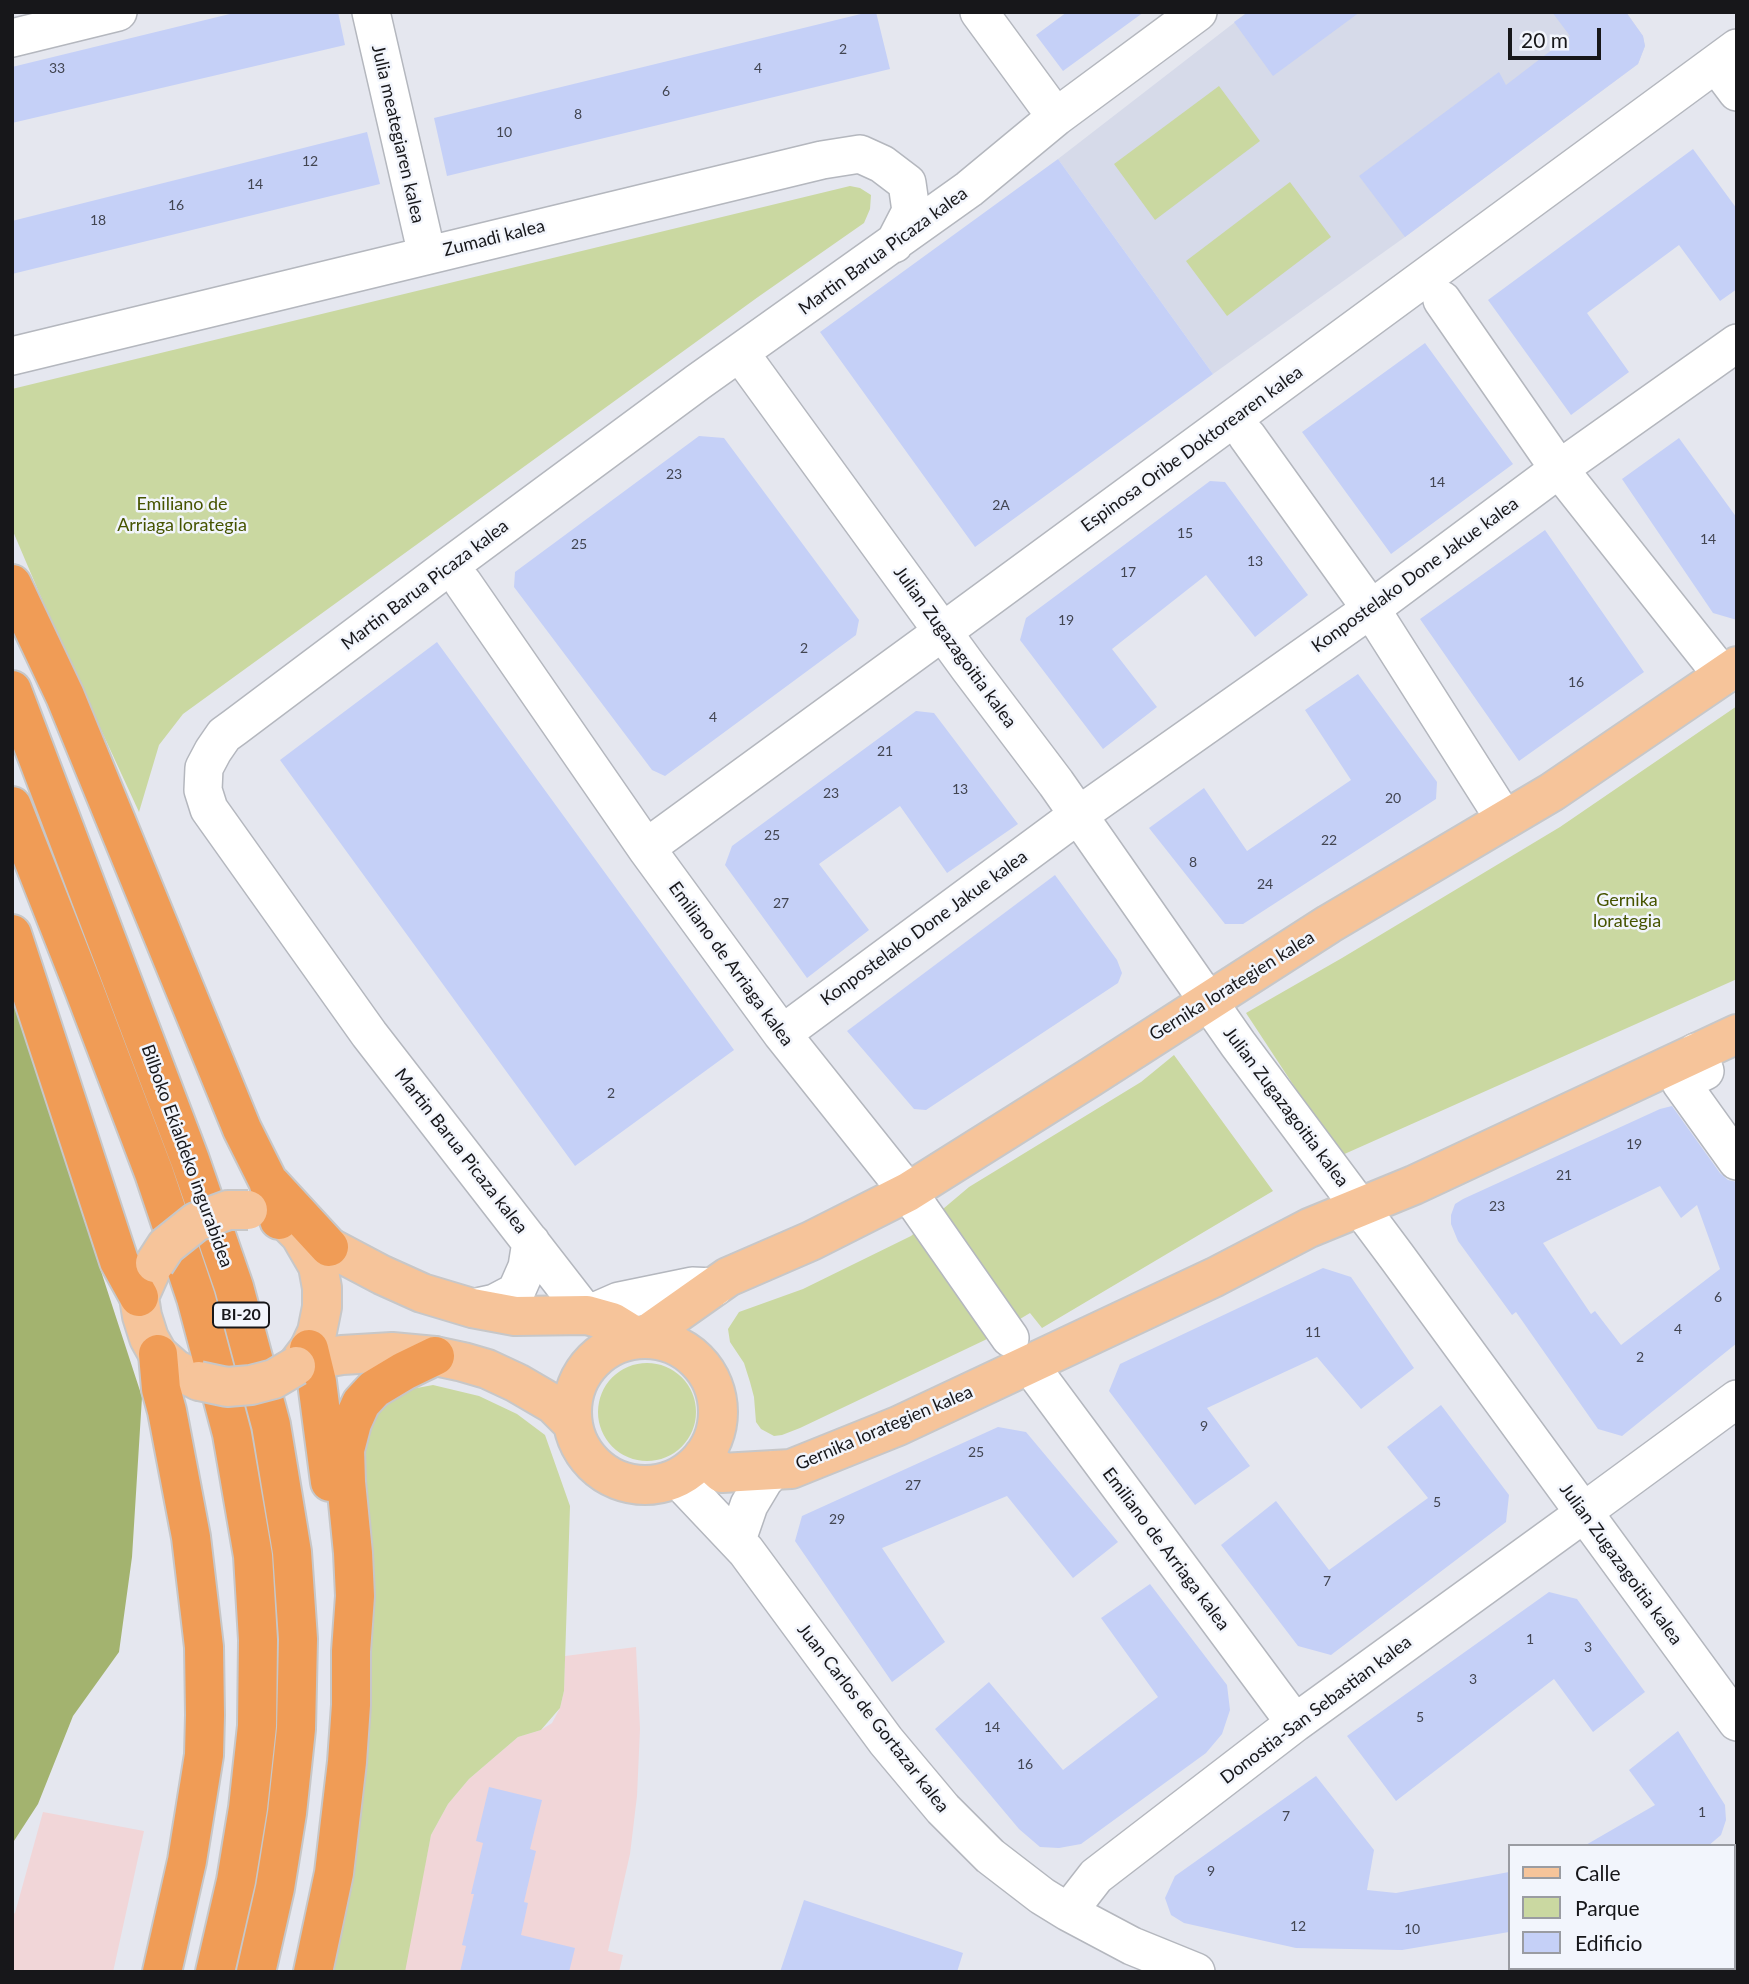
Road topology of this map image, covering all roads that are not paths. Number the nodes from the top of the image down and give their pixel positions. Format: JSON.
{"nodes":[{"id":1,"x":118,"y":12,"type":"edge"},
{"id":2,"x":371,"y":12,"type":"edge"},
{"id":3,"x":979,"y":12,"type":"edge"},
{"id":4,"x":1198,"y":12,"type":"edge"},
{"id":5,"x":12,"y":38,"type":"edge"},
{"id":6,"x":1730,"y":68,"type":"edge"},
{"id":7,"x":1056,"y":117,"type":"junction"},
{"id":8,"x":907,"y":183,"type":"junction"},
{"id":9,"x":969,"y":189,"type":"junction"},
{"id":10,"x":894,"y":244,"type":"junction"},
{"id":11,"x":427,"y":255,"type":"junction"},
{"id":12,"x":1442,"y":300,"type":"dead end"},
{"id":13,"x":1737,"y":342,"type":"edge"},
{"id":14,"x":740,"y":353,"type":"junction"},
{"id":15,"x":12,"y":356,"type":"edge"},
{"id":16,"x":1247,"y":436,"type":"dead end"},
{"id":17,"x":1559,"y":470,"type":"junction"},
{"id":18,"x":463,"y":583,"type":"dead end"},
{"id":19,"x":12,"y":584,"type":"edge"},
{"id":20,"x":1371,"y":609,"type":"junction"},
{"id":21,"x":943,"y":632,"type":"junction"},
{"id":22,"x":1730,"y":671,"type":"edge"},
{"id":23,"x":12,"y":690,"type":"edge"},
{"id":24,"x":12,"y":806,"type":"edge"},
{"id":25,"x":1505,"y":820,"type":"junction"},
{"id":26,"x":646,"y":848,"type":"junction"},
{"id":27,"x":12,"y":934,"type":"edge"},
{"id":28,"x":1208,"y":1002,"type":"junction"},
{"id":29,"x":782,"y":1034,"type":"junction"},
{"id":30,"x":1737,"y":1034,"type":"edge"},
{"id":31,"x":1696,"y":1052,"type":"junction"},
{"id":32,"x":1737,"y":1161,"type":"edge"},
{"id":33,"x":908,"y":1192,"type":"junction"},
{"id":34,"x":1360,"y":1207,"type":"junction"},
{"id":35,"x":285,"y":1219,"type":"junction"},
{"id":36,"x":531,"y":1242,"type":"junction"},
{"id":37,"x":715,"y":1287,"type":"junction"},
{"id":38,"x":139,"y":1297,"type":"junction"},
{"id":39,"x":472,"y":1308,"type":"junction"},
{"id":40,"x":587,"y":1315,"type":"junction"},
{"id":41,"x":641,"y":1338,"type":"junction"},
{"id":42,"x":1010,"y":1338,"type":"dead end"},
{"id":43,"x":158,"y":1354,"type":"junction"},
{"id":44,"x":435,"y":1356,"type":"junction"},
{"id":45,"x":304,"y":1360,"type":"junction"},
{"id":46,"x":1037,"y":1375,"type":"dead end"},
{"id":47,"x":1737,"y":1399,"type":"edge"},
{"id":48,"x":572,"y":1423,"type":"junction"},
{"id":49,"x":701,"y":1469,"type":"junction"},
{"id":50,"x":773,"y":1470,"type":"junction"},
{"id":51,"x":742,"y":1543,"type":"junction"},
{"id":52,"x":351,"y":1651,"type":"junction"},
{"id":53,"x":1737,"y":1722,"type":"edge"},
{"id":54,"x":1295,"y":1723,"type":"junction"},
{"id":55,"x":1068,"y":1912,"type":"junction"},
{"id":56,"x":162,"y":1972,"type":"edge"},
{"id":57,"x":215,"y":1972,"type":"edge"},
{"id":58,"x":256,"y":1972,"type":"edge"},
{"id":59,"x":313,"y":1972,"type":"edge"},
{"id":60,"x":1196,"y":1972,"type":"edge"}],
"edges":[{"from":1,"to":5,"type":"street"},
{"from":2,"to":11,"type":"street","name":"Julia meategiaren kalea"},
{"from":3,"to":7,"type":"street"},
{"from":4,"to":7,"type":"street","name":"Martin Barua Picaza kalea"},
{"from":6,"to":21,"type":"street","name":"Espinosa Oribe Doktorearen kalea"},
{"from":7,"to":9,"type":"street","name":"Martin Barua Picaza kalea"},
{"from":8,"to":9,"type":"street"},
{"from":8,"to":10,"type":"street"},
{"from":8,"to":11,"type":"street","name":"Zumadi kalea"},
{"from":9,"to":10,"type":"street","name":"Martin Barua Picaza kalea"},
{"from":10,"to":14,"type":"street","name":"Martin Barua Picaza kalea"},
{"from":11,"to":15,"type":"street","name":"Zumadi kalea"},
{"from":12,"to":17,"type":"street"},
{"from":13,"to":17,"type":"street","name":"Konpostelako Done Jakue kalea"},
{"from":14,"to":21,"type":"street","name":"Julian Zugazagoitia kalea"},
{"from":14,"to":36,"type":"street","name":"Martin Barua Picaza kalea"},
{"from":16,"to":20,"type":"street"},
{"from":17,"to":20,"type":"street","name":"Konpostelako Done Jakue kalea"},
{"from":17,"to":22,"type":"street"},
{"from":18,"to":26,"type":"street","name":"Emiliano de Arriaga kalea"},
{"from":19,"to":35,"type":"highway"},
{"from":20,"to":25,"type":"street"},
{"from":20,"to":29,"type":"street","name":"Konpostelako Done Jakue kalea"},
{"from":21,"to":26,"type":"street","name":"Espinosa Oribe Doktorearen kalea"},
{"from":21,"to":28,"type":"street","name":"Julian Zugazagoitia kalea"},
{"from":22,"to":25,"type":"main road","name":"Gernika lorategien kalea"},
{"from":23,"to":58,"type":"highway","name":"Bilboko Ekialdeko ingurabidea","number":"BI-20"},
{"from":24,"to":57,"type":"highway","number":"BI-20"},
{"from":25,"to":28,"type":"main road","name":"Gernika lorategien kalea"},
{"from":26,"to":29,"type":"street","name":"Emiliano de Arriaga kalea"},
{"from":27,"to":38,"type":"highway"},
{"from":28,"to":33,"type":"main road","name":"Gernika lorategien kalea"},
{"from":28,"to":34,"type":"street","name":"Julian Zugazagoitia kalea"},
{"from":29,"to":33,"type":"street","name":"Emiliano de Arriaga kalea"},
{"from":30,"to":31,"type":"main road"},
{"from":31,"to":32,"type":"street"},
{"from":31,"to":34,"type":"main road"},
{"from":33,"to":37,"type":"main road","name":"Gernika lorategien kalea"},
{"from":33,"to":42,"type":"street","name":"Emiliano de Arriaga kalea"},
{"from":34,"to":50,"type":"main road","name":"Gernika lorategien kalea"},
{"from":34,"to":53,"type":"street","name":"Julian Zugazagoitia kalea"},
{"from":35,"to":38,"type":"main road","bridge":true},
{"from":35,"to":39,"type":"main road"},
{"from":35,"to":45,"type":"main road"},
{"from":36,"to":39,"type":"street"},
{"from":36,"to":40,"type":"street","name":"Martin Barua Picaza kalea"},
{"from":37,"to":40,"type":"street","name":"Gernika lorategien kalea"},
{"from":37,"to":41,"type":"main road","name":"Gernika lorategien kalea"},
{"from":38,"to":43,"type":"main road"},
{"from":39,"to":40,"type":"main road"},
{"from":40,"to":41,"type":"main road"},
{"from":41,"to":48,"type":"main road"},
{"from":41,"to":49,"type":"main road"},
{"from":43,"to":45,"type":"main road","bridge":true},
{"from":43,"to":56,"type":"highway"},
{"from":44,"to":45,"type":"main road"},
{"from":44,"to":48,"type":"main road"},
{"from":44,"to":52,"type":"highway"},
{"from":45,"to":52,"type":"highway"},
{"from":46,"to":54,"type":"street","name":"Emiliano de Arriaga kalea"},
{"from":47,"to":54,"type":"street","name":"Donostia-San Sebastian kalea"},
{"from":48,"to":49,"type":"main road"},
{"from":49,"to":50,"type":"main road","name":"Gernika lorategien kalea"},
{"from":49,"to":51,"type":"street","name":"Juan Carlos de Gortazar kalea"},
{"from":50,"to":51,"type":"street"},
{"from":51,"to":55,"type":"street","name":"Juan Carlos de Gortazar kalea"},
{"from":52,"to":59,"type":"highway"},
{"from":54,"to":55,"type":"street","name":"Donostia-San Sebastian kalea"},
{"from":55,"to":60,"type":"street","name":"Juan Carlos de Gortazar kalea"}]}
